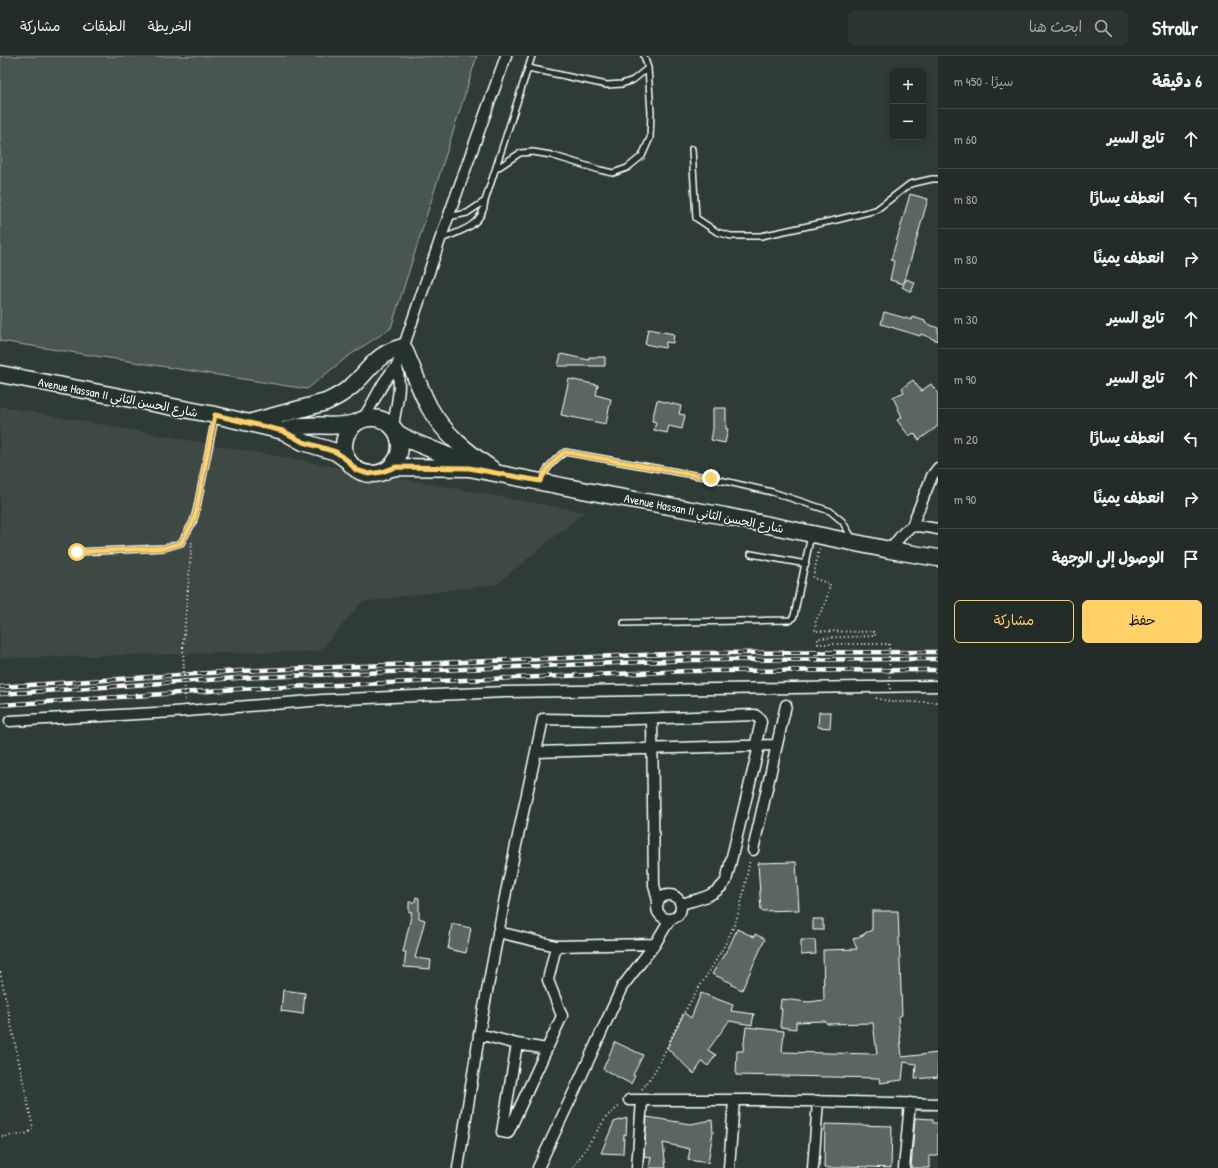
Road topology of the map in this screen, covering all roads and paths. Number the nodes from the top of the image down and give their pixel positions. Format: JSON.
{"nodes":[{"id":1,"x":506,"y":56,"type":"edge"},
{"id":2,"x":532,"y":56,"type":"edge"},
{"id":3,"x":644,"y":56,"type":"edge"},
{"id":4,"x":528,"y":68,"type":"junction"},
{"id":5,"x":648,"y":68,"type":"junction"},
{"id":6,"x":692,"y":149,"type":"dead end"},
{"id":7,"x":496,"y":169,"type":"junction"},
{"id":8,"x":938,"y":179,"type":"edge"},
{"id":9,"x":485,"y":201,"type":"junction"},
{"id":10,"x":448,"y":217,"type":"junction"},
{"id":11,"x":440,"y":240,"type":"junction"},
{"id":12,"x":403,"y":347,"type":"junction"},
{"id":13,"x":397,"y":366,"type":"junction"},
{"id":14,"x":0,"y":374,"type":"edge"},
{"id":15,"x":215,"y":415,"type":"junction"},
{"id":16,"x":358,"y":421,"type":"junction"},
{"id":17,"x":248,"y":423,"type":"junction"},
{"id":18,"x":395,"y":430,"type":"junction"},
{"id":19,"x":283,"y":431,"type":"junction"},
{"id":20,"x":347,"y":460,"type":"junction"},
{"id":21,"x":469,"y":468,"type":"junction"},
{"id":22,"x":938,"y":468,"type":"edge"},
{"id":23,"x":388,"y":469,"type":"junction"},
{"id":24,"x":499,"y":473,"type":"junction"},
{"id":25,"x":540,"y":481,"type":"junction"},
{"id":26,"x":912,"y":526,"type":"junction"},
{"id":27,"x":938,"y":529,"type":"edge"},
{"id":28,"x":817,"y":535,"type":"junction"},
{"id":29,"x":856,"y":543,"type":"junction"},
{"id":30,"x":191,"y":546,"type":"dead end"},
{"id":31,"x":890,"y":550,"type":"junction"},
{"id":32,"x":77,"y":552,"type":"dead end"},
{"id":33,"x":751,"y":554,"type":"dead end"},
{"id":34,"x":936,"y":559,"type":"edge"},
{"id":35,"x":806,"y":564,"type":"junction"},
{"id":36,"x":624,"y":623,"type":"dead end"},
{"id":37,"x":938,"y":686,"type":"edge"},
{"id":38,"x":890,"y":695,"type":"dead end"},
{"id":39,"x":185,"y":700,"type":"dead end"},
{"id":40,"x":898,"y":702,"type":"dead end"},
{"id":41,"x":938,"y":702,"type":"edge"},
{"id":42,"x":786,"y":705,"type":"dead end"},
{"id":43,"x":652,"y":719,"type":"junction"},
{"id":44,"x":10,"y":721,"type":"dead end"},
{"id":45,"x":776,"y":745,"type":"junction"},
{"id":46,"x":757,"y":747,"type":"junction"},
{"id":47,"x":652,"y":749,"type":"junction"},
{"id":48,"x":536,"y":752,"type":"junction"},
{"id":49,"x":753,"y":850,"type":"joint"},
{"id":50,"x":658,"y":901,"type":"junction"},
{"id":51,"x":681,"y":904,"type":"junction"},
{"id":52,"x":670,"y":919,"type":"junction"},
{"id":53,"x":498,"y":932,"type":"junction"},
{"id":54,"x":655,"y":944,"type":"junction"},
{"id":55,"x":556,"y":946,"type":"junction"},
{"id":56,"x":0,"y":972,"type":"edge"},
{"id":57,"x":479,"y":1034,"type":"junction"},
{"id":58,"x":517,"y":1044,"type":"junction"},
{"id":59,"x":547,"y":1049,"type":"junction"},
{"id":60,"x":630,"y":1100,"type":"junction"},
{"id":61,"x":642,"y":1100,"type":"junction"},
{"id":62,"x":734,"y":1100,"type":"junction"},
{"id":63,"x":818,"y":1101,"type":"junction"},
{"id":64,"x":910,"y":1103,"type":"junction"},
{"id":65,"x":938,"y":1104,"type":"edge"},
{"id":66,"x":0,"y":1137,"type":"edge"},
{"id":67,"x":458,"y":1168,"type":"edge"},
{"id":68,"x":538,"y":1168,"type":"edge"},
{"id":69,"x":572,"y":1168,"type":"edge"},
{"id":70,"x":637,"y":1168,"type":"edge"},
{"id":71,"x":729,"y":1168,"type":"edge"},
{"id":72,"x":813,"y":1168,"type":"edge"},
{"id":73,"x":904,"y":1168,"type":"edge"}],
"edges":[{"from":1,"to":10,"type":"street"},
{"from":2,"to":4,"type":"lane"},
{"from":3,"to":5,"type":"lane"},
{"from":4,"to":5,"type":"lane"},
{"from":4,"to":7,"type":"lane"},
{"from":5,"to":7,"type":"lane"},
{"from":6,"to":8,"type":"lane"},
{"from":7,"to":9,"type":"lane"},
{"from":9,"to":10,"type":"lane"},
{"from":9,"to":11,"type":"lane"},
{"from":10,"to":11,"type":"street"},
{"from":11,"to":12,"type":"street"},
{"from":12,"to":13,"type":"street"},
{"from":12,"to":17,"type":"main road"},
{"from":12,"to":24,"type":"main road"},
{"from":13,"to":16,"type":"street"},
{"from":13,"to":18,"type":"street"},
{"from":14,"to":15,"type":"main road","name":"Avenue Hassan II شارع الحسن الثاني"},
{"from":15,"to":17,"type":"main road","name":"Avenue Hassan II شارع الحسن الثاني"},
{"from":15,"to":32,"type":"lane"},
{"from":16,"to":18,"type":"main road"},
{"from":16,"to":19,"type":"main road","name":"Avenue Hassan II شارع الحسن الثاني"},
{"from":16,"to":20,"type":"main road"},
{"from":17,"to":19,"type":"main road","name":"Avenue Hassan II شارع الحسن الثاني"},
{"from":18,"to":21,"type":"main road","name":"Avenue Hassan II شارع الحسن الثاني"},
{"from":18,"to":23,"type":"main road"},
{"from":19,"to":20,"type":"main road","name":"Avenue Hassan II شارع الحسن الثاني"},
{"from":20,"to":23,"type":"main road"},
{"from":21,"to":23,"type":"main road","name":"Avenue Hassan II شارع الحسن الثاني"},
{"from":21,"to":24,"type":"main road","name":"Avenue Hassan II شارع الحسن الثاني"},
{"from":22,"to":26,"type":"street"},
{"from":24,"to":25,"type":"main road","name":"Avenue Hassan II شارع الحسن الثاني"},
{"from":25,"to":28,"type":"main road","name":"Avenue Hassan II شارع الحسن الثاني"},
{"from":25,"to":29,"type":"lane"},
{"from":26,"to":27,"type":"street"},
{"from":26,"to":31,"type":"street"},
{"from":28,"to":29,"type":"main road","name":"Avenue Hassan II شارع الحسن الثاني"},
{"from":28,"to":35,"type":"lane"},
{"from":28,"to":38,"type":"path","bridge":true},
{"from":29,"to":31,"type":"main road","name":"Avenue Hassan II شارع الحسن الثاني"},
{"from":30,"to":39,"type":"path","bridge":true},
{"from":31,"to":34,"type":"main road","name":"Avenue Hassan II شارع الحسن الثاني"},
{"from":33,"to":35,"type":"lane"},
{"from":35,"to":36,"type":"lane"},
{"from":37,"to":44,"type":"street"},
{"from":40,"to":41,"type":"path"},
{"from":42,"to":45,"type":"street"},
{"from":43,"to":46,"type":"street"},
{"from":43,"to":47,"type":"street"},
{"from":43,"to":48,"type":"street"},
{"from":45,"to":46,"type":"street"},
{"from":45,"to":49,"type":"street"},
{"from":46,"to":47,"type":"street"},
{"from":46,"to":51,"type":"street"},
{"from":47,"to":48,"type":"street"},
{"from":47,"to":50,"type":"street"},
{"from":48,"to":53,"type":"street"},
{"from":49,"to":60,"type":"path"},
{"from":50,"to":51,"type":"street"},
{"from":50,"to":52,"type":"street"},
{"from":51,"to":52,"type":"street"},
{"from":52,"to":54,"type":"street"},
{"from":53,"to":55,"type":"street"},
{"from":53,"to":57,"type":"street"},
{"from":54,"to":55,"type":"street"},
{"from":54,"to":68,"type":"street"},
{"from":55,"to":59,"type":"street"},
{"from":56,"to":66,"type":"path"},
{"from":57,"to":58,"type":"street"},
{"from":57,"to":67,"type":"street"},
{"from":58,"to":59,"type":"street"},
{"from":58,"to":59,"type":"street"},
{"from":60,"to":61,"type":"street"},
{"from":60,"to":69,"type":"path"},
{"from":61,"to":62,"type":"street"},
{"from":61,"to":70,"type":"street"},
{"from":62,"to":63,"type":"street"},
{"from":62,"to":71,"type":"street"},
{"from":63,"to":64,"type":"street"},
{"from":63,"to":72,"type":"street"},
{"from":64,"to":65,"type":"street"},
{"from":64,"to":73,"type":"street"}]}
